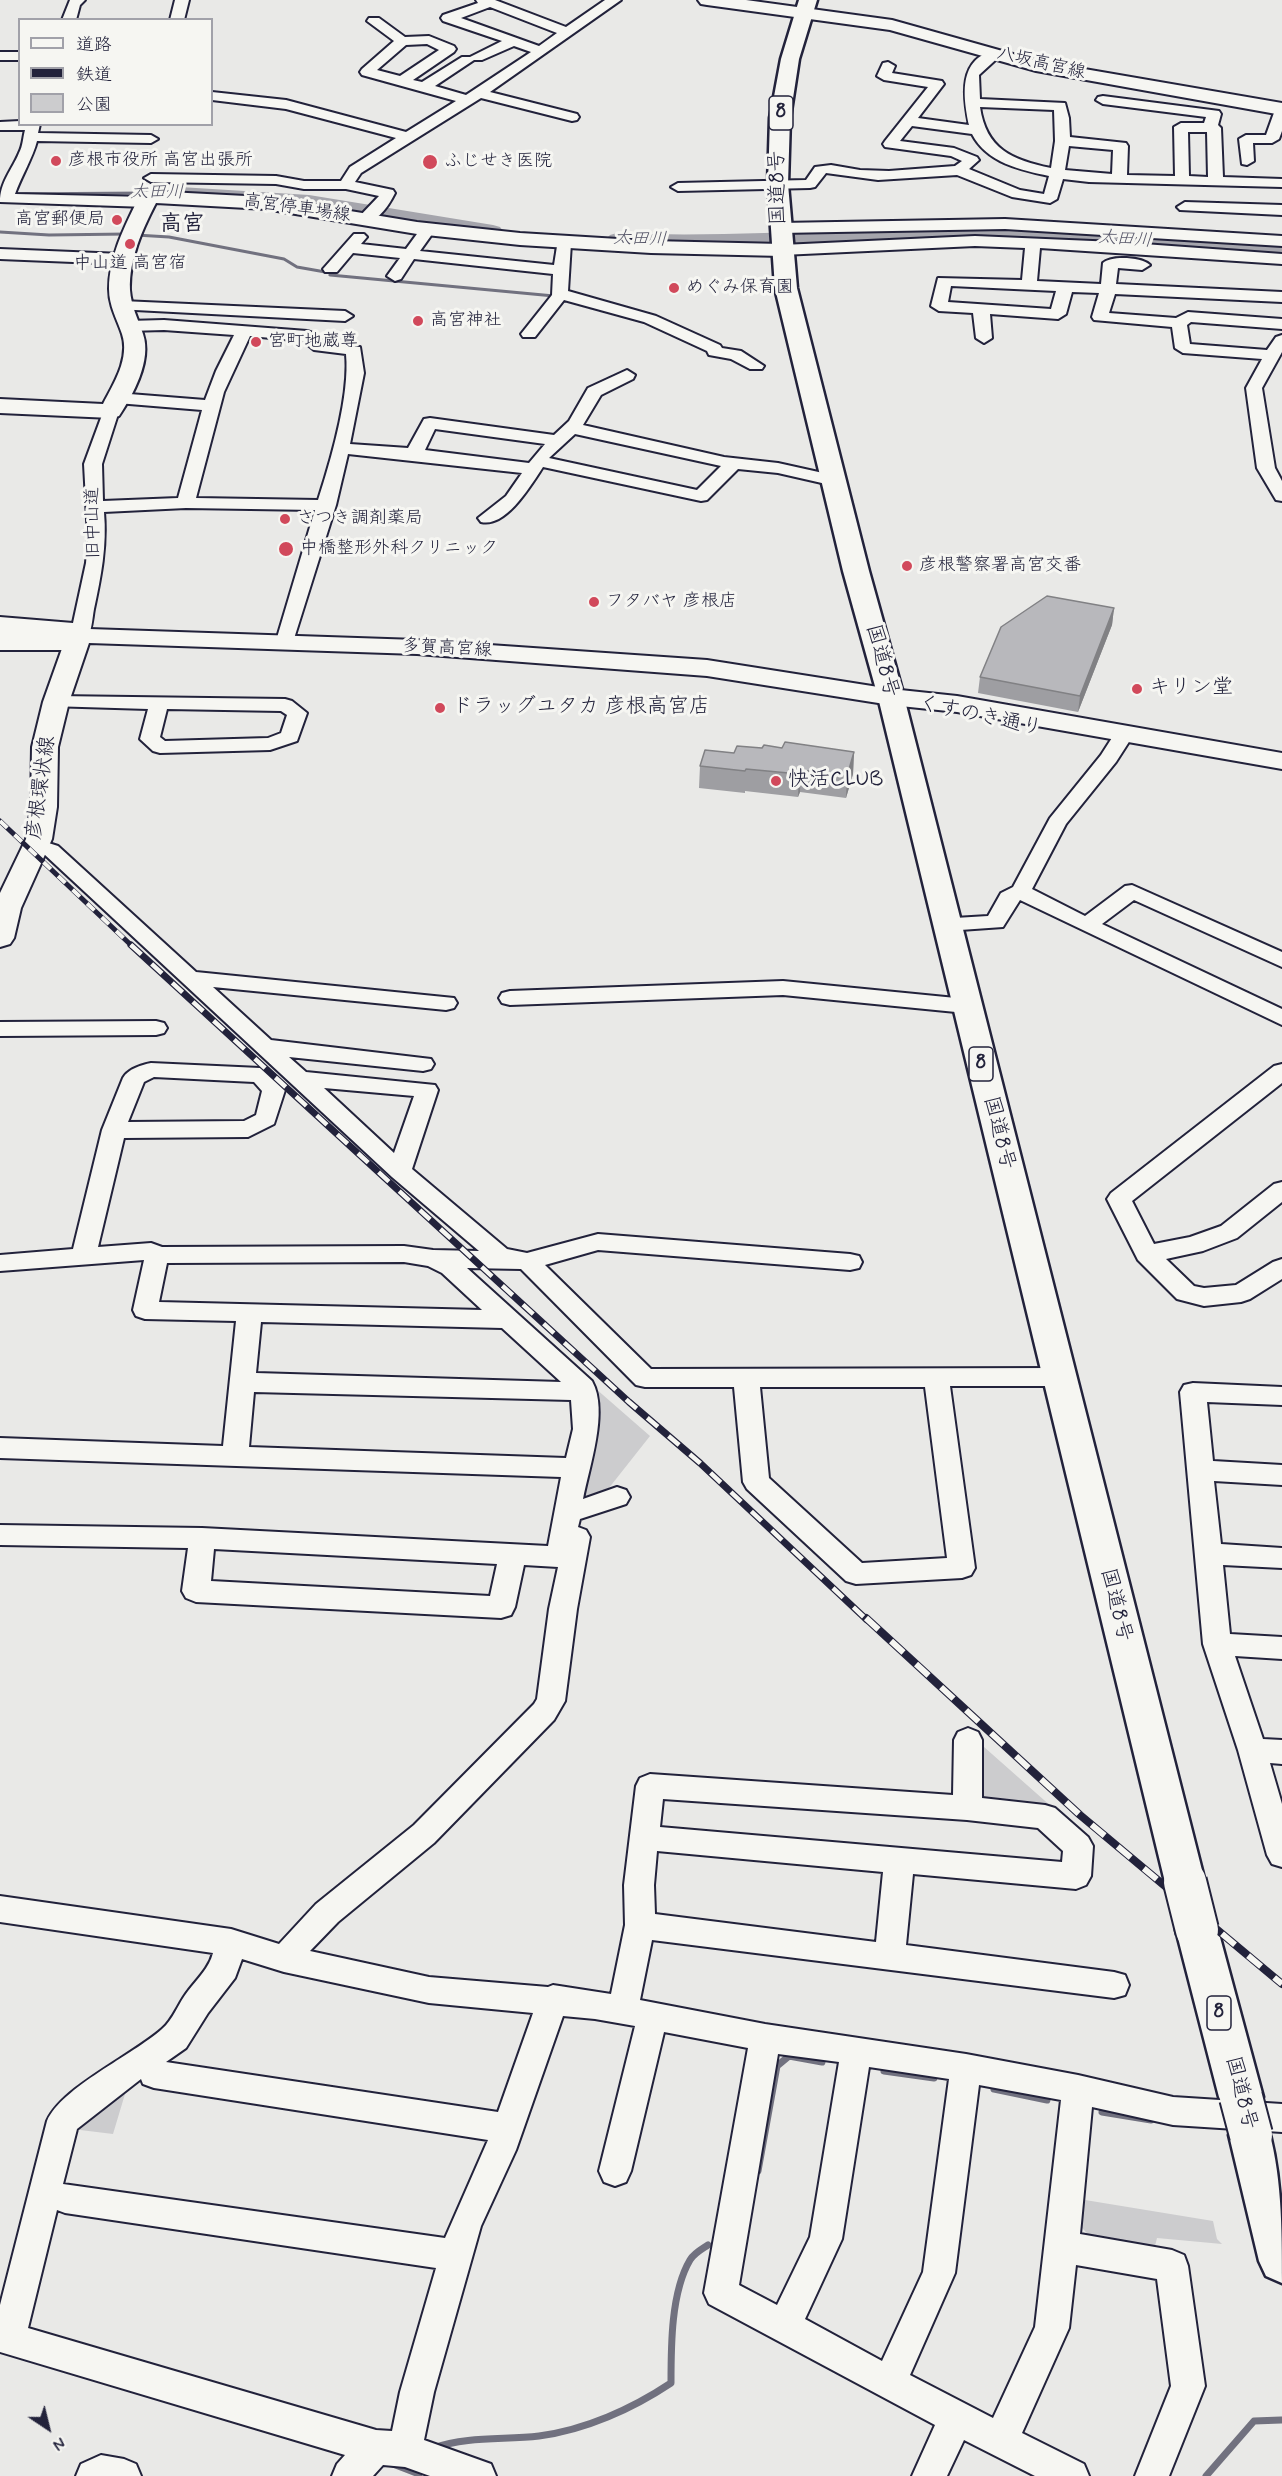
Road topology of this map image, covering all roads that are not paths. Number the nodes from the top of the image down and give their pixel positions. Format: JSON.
{"nodes":[{"id":1,"x":78,"y":0,"type":"edge"},
{"id":2,"x":182,"y":0,"type":"edge"},
{"id":3,"x":614,"y":0,"type":"edge"},
{"id":4,"x":707,"y":0,"type":"edge"},
{"id":5,"x":487,"y":2,"type":"edge"},
{"id":6,"x":805,"y":7,"type":"edge"},
{"id":7,"x":70,"y":18,"type":"edge"},
{"id":8,"x":178,"y":18,"type":"edge"},
{"id":9,"x":374,"y":21,"type":"dead end"},
{"id":10,"x":568,"y":33,"type":"junction"},
{"id":11,"x":402,"y":41,"type":"junction"},
{"id":12,"x":514,"y":41,"type":"junction"},
{"id":13,"x":543,"y":51,"type":"junction"},
{"id":14,"x":994,"y":54,"type":"junction"},
{"id":15,"x":0,"y":56,"type":"edge"},
{"id":16,"x":18,"y":56,"type":"edge"},
{"id":17,"x":888,"y":66,"type":"dead end"},
{"id":18,"x":402,"y":81,"type":"junction"},
{"id":19,"x":424,"y":87,"type":"junction"},
{"id":20,"x":213,"y":96,"type":"edge"},
{"id":21,"x":474,"y":96,"type":"junction"},
{"id":22,"x":1103,"y":100,"type":"dead end"},
{"id":23,"x":974,"y":103,"type":"junction"},
{"id":24,"x":1282,"y":109,"type":"edge"},
{"id":25,"x":572,"y":117,"type":"dead end"},
{"id":26,"x":908,"y":121,"type":"junction"},
{"id":27,"x":0,"y":126,"type":"edge"},
{"id":28,"x":1210,"y":128,"type":"junction"},
{"id":29,"x":32,"y":129,"type":"edge"},
{"id":30,"x":979,"y":131,"type":"junction"},
{"id":31,"x":407,"y":137,"type":"junction"},
{"id":32,"x":1062,"y":141,"type":"junction"},
{"id":33,"x":151,"y":143,"type":"edge"},
{"id":34,"x":996,"y":152,"type":"junction"},
{"id":35,"x":972,"y":160,"type":"junction"},
{"id":36,"x":1247,"y":161,"type":"dead end"},
{"id":37,"x":959,"y":170,"type":"junction"},
{"id":38,"x":1057,"y":174,"type":"junction"},
{"id":39,"x":1119,"y":178,"type":"junction"},
{"id":40,"x":1182,"y":179,"type":"junction"},
{"id":41,"x":1216,"y":180,"type":"junction"},
{"id":42,"x":1282,"y":183,"type":"edge"},
{"id":43,"x":778,"y":184,"type":"junction"},
{"id":44,"x":346,"y":185,"type":"junction"},
{"id":45,"x":678,"y":187,"type":"dead end"},
{"id":46,"x":150,"y":192,"type":"junction"},
{"id":47,"x":3,"y":198,"type":"edge"},
{"id":48,"x":1185,"y":207,"type":"dead end"},
{"id":49,"x":1282,"y":210,"type":"edge"},
{"id":50,"x":373,"y":215,"type":"junction"},
{"id":51,"x":426,"y":230,"type":"junction"},
{"id":52,"x":781,"y":238,"type":"junction"},
{"id":53,"x":1282,"y":241,"type":"edge"},
{"id":54,"x":563,"y":243,"type":"junction"},
{"id":55,"x":1033,"y":243,"type":"junction"},
{"id":56,"x":1116,"y":247,"type":"junction"},
{"id":57,"x":350,"y":248,"type":"junction"},
{"id":58,"x":0,"y":254,"type":"edge"},
{"id":59,"x":410,"y":254,"type":"junction"},
{"id":60,"x":122,"y":259,"type":"junction"},
{"id":61,"x":1282,"y":259,"type":"edge"},
{"id":62,"x":1111,"y":263,"type":"junction"},
{"id":63,"x":1157,"y":266,"type":"dead end"},
{"id":64,"x":1191,"y":268,"type":"dead end"},
{"id":65,"x":331,"y":269,"type":"dead end"},
{"id":66,"x":556,"y":270,"type":"junction"},
{"id":67,"x":1282,"y":274,"type":"edge"},
{"id":68,"x":395,"y":276,"type":"dead end"},
{"id":69,"x":1029,"y":285,"type":"junction"},
{"id":70,"x":1065,"y":286,"type":"junction"},
{"id":71,"x":1108,"y":289,"type":"junction"},
{"id":72,"x":560,"y":294,"type":"junction"},
{"id":73,"x":1282,"y":297,"type":"edge"},
{"id":74,"x":122,"y":306,"type":"junction"},
{"id":75,"x":981,"y":309,"type":"junction"},
{"id":76,"x":345,"y":316,"type":"dead end"},
{"id":77,"x":1179,"y":323,"type":"junction"},
{"id":78,"x":1282,"y":324,"type":"edge"},
{"id":79,"x":128,"y":326,"type":"junction"},
{"id":80,"x":245,"y":331,"type":"junction"},
{"id":81,"x":530,"y":334,"type":"dead end"},
{"id":82,"x":984,"y":338,"type":"dead end"},
{"id":83,"x":1282,"y":340,"type":"edge"},
{"id":84,"x":1272,"y":355,"type":"junction"},
{"id":85,"x":756,"y":366,"type":"dead end"},
{"id":86,"x":627,"y":375,"type":"dead end"},
{"id":87,"x":114,"y":405,"type":"junction"},
{"id":88,"x":0,"y":406,"type":"edge"},
{"id":89,"x":213,"y":406,"type":"junction"},
{"id":90,"x":572,"y":428,"type":"junction"},
{"id":91,"x":558,"y":441,"type":"junction"},
{"id":92,"x":341,"y":448,"type":"junction"},
{"id":93,"x":414,"y":454,"type":"junction"},
{"id":94,"x":734,"y":463,"type":"junction"},
{"id":95,"x":536,"y":465,"type":"junction"},
{"id":96,"x":835,"y":481,"type":"junction"},
{"id":97,"x":1282,"y":496,"type":"edge"},
{"id":98,"x":186,"y":503,"type":"junction"},
{"id":99,"x":327,"y":505,"type":"junction"},
{"id":100,"x":94,"y":507,"type":"junction"},
{"id":101,"x":487,"y":518,"type":"dead end"},
{"id":102,"x":0,"y":623,"type":"edge"},
{"id":103,"x":0,"y":633,"type":"edge"},
{"id":104,"x":79,"y":637,"type":"junction"},
{"id":105,"x":285,"y":641,"type":"junction"},
{"id":106,"x":0,"y":644,"type":"edge"},
{"id":107,"x":891,"y":697,"type":"junction"},
{"id":108,"x":56,"y":702,"type":"junction"},
{"id":109,"x":159,"y":703,"type":"junction"},
{"id":110,"x":1121,"y":739,"type":"junction"},
{"id":111,"x":1282,"y":761,"type":"edge"},
{"id":112,"x":1282,"y":773,"type":"edge"},
{"id":113,"x":36,"y":845,"type":"junction"},
{"id":114,"x":1021,"y":891,"type":"junction"},
{"id":115,"x":945,"y":924,"type":"junction"},
{"id":116,"x":1088,"y":925,"type":"junction"},
{"id":117,"x":0,"y":938,"type":"edge"},
{"id":118,"x":1282,"y":960,"type":"edge"},
{"id":119,"x":191,"y":978,"type":"junction"},
{"id":120,"x":510,"y":998,"type":"dead end"},
{"id":121,"x":446,"y":1003,"type":"dead end"},
{"id":122,"x":966,"y":1006,"type":"junction"},
{"id":123,"x":1278,"y":1011,"type":"edge"},
{"id":124,"x":156,"y":1028,"type":"dead end"},
{"id":125,"x":0,"y":1029,"type":"edge"},
{"id":126,"x":267,"y":1047,"type":"junction"},
{"id":127,"x":423,"y":1064,"type":"dead end"},
{"id":128,"x":1282,"y":1071,"type":"edge"},
{"id":129,"x":302,"y":1079,"type":"junction"},
{"id":130,"x":114,"y":1130,"type":"junction"},
{"id":131,"x":400,"y":1171,"type":"junction"},
{"id":132,"x":1282,"y":1190,"type":"edge"},
{"id":133,"x":157,"y":1254,"type":"junction"},
{"id":134,"x":1147,"y":1254,"type":"junction"},
{"id":135,"x":83,"y":1257,"type":"junction"},
{"id":136,"x":433,"y":1258,"type":"junction"},
{"id":137,"x":527,"y":1261,"type":"junction"},
{"id":138,"x":850,"y":1262,"type":"dead end"},
{"id":139,"x":0,"y":1263,"type":"edge"},
{"id":140,"x":1282,"y":1268,"type":"edge"},
{"id":141,"x":249,"y":1314,"type":"junction"},
{"id":142,"x":509,"y":1319,"type":"junction"},
{"id":143,"x":936,"y":1377,"type":"junction"},
{"id":144,"x":1059,"y":1377,"type":"junction"},
{"id":145,"x":746,"y":1378,"type":"junction"},
{"id":146,"x":243,"y":1382,"type":"junction"},
{"id":147,"x":583,"y":1388,"type":"junction"},
{"id":148,"x":1282,"y":1396,"type":"edge"},
{"id":149,"x":0,"y":1448,"type":"edge"},
{"id":150,"x":235,"y":1456,"type":"junction"},
{"id":151,"x":576,"y":1468,"type":"junction"},
{"id":152,"x":1200,"y":1470,"type":"junction"},
{"id":153,"x":1282,"y":1475,"type":"edge"},
{"id":154,"x":617,"y":1497,"type":"dead end"},
{"id":155,"x":576,"y":1509,"type":"junction"},
{"id":156,"x":0,"y":1535,"type":"edge"},
{"id":157,"x":202,"y":1538,"type":"junction"},
{"id":158,"x":513,"y":1554,"type":"junction"},
{"id":159,"x":1207,"y":1554,"type":"junction"},
{"id":160,"x":1282,"y":1558,"type":"edge"},
{"id":161,"x":1217,"y":1644,"type":"junction"},
{"id":162,"x":1282,"y":1648,"type":"edge"},
{"id":163,"x":968,"y":1740,"type":"dead end"},
{"id":164,"x":1252,"y":1750,"type":"junction"},
{"id":165,"x":1282,"y":1752,"type":"edge"},
{"id":166,"x":967,"y":1808,"type":"junction"},
{"id":167,"x":645,"y":1838,"type":"junction"},
{"id":168,"x":1282,"y":1856,"type":"edge"},
{"id":169,"x":899,"y":1861,"type":"junction"},
{"id":170,"x":0,"y":1909,"type":"edge"},
{"id":171,"x":640,"y":1925,"type":"junction"},
{"id":172,"x":231,"y":1942,"type":"junction"},
{"id":173,"x":890,"y":1957,"type":"junction"},
{"id":174,"x":284,"y":1959,"type":"junction"},
{"id":175,"x":1114,"y":1985,"type":"dead end"},
{"id":176,"x":553,"y":1999,"type":"junction"},
{"id":177,"x":638,"y":2014,"type":"junction"},
{"id":178,"x":765,"y":2038,"type":"junction"},
{"id":179,"x":856,"y":2051,"type":"junction"},
{"id":180,"x":966,"y":2068,"type":"junction"},
{"id":181,"x":154,"y":2074,"type":"dead end"},
{"id":182,"x":1078,"y":2089,"type":"junction"},
{"id":183,"x":1258,"y":2117,"type":"edge"},
{"id":184,"x":507,"y":2128,"type":"junction"},
{"id":185,"x":615,"y":2171,"type":"dead end"},
{"id":186,"x":65,"y":2198,"type":"dead end"},
{"id":187,"x":1062,"y":2247,"type":"junction"},
{"id":188,"x":457,"y":2255,"type":"junction"},
{"id":189,"x":1282,"y":2261,"type":"edge"},
{"id":190,"x":784,"y":2326,"type":"junction"},
{"id":191,"x":4,"y":2337,"type":"edge"},
{"id":192,"x":890,"y":2382,"type":"junction"},
{"id":193,"x":956,"y":2418,"type":"junction"},
{"id":194,"x":1001,"y":2440,"type":"junction"},
{"id":195,"x":390,"y":2449,"type":"junction"},
{"id":196,"x":93,"y":2476,"type":"edge"},
{"id":197,"x":124,"y":2476,"type":"edge"},
{"id":198,"x":349,"y":2476,"type":"edge"},
{"id":199,"x":479,"y":2476,"type":"edge"},
{"id":200,"x":929,"y":2476,"type":"edge"},
{"id":201,"x":1072,"y":2476,"type":"edge"},
{"id":202,"x":1152,"y":2476,"type":"edge"}],
"edges":[{"from":1,"to":7,"type":"street"},
{"from":2,"to":8,"type":"street"},
{"from":3,"to":10,"type":"street"},
{"from":4,"to":6,"type":"main road","name":"八坂高宮線"},
{"from":5,"to":10,"type":"street"},
{"from":5,"to":12,"type":"street"},
{"from":6,"to":14,"type":"main road","name":"八坂高宮線"},
{"from":6,"to":43,"type":"highway","name":"国道8号","number":"8"},
{"from":9,"to":11,"type":"street"},
{"from":10,"to":13,"type":"street"},
{"from":11,"to":18,"type":"street"},
{"from":11,"to":18,"type":"street"},
{"from":12,"to":13,"type":"street"},
{"from":12,"to":19,"type":"street"},
{"from":13,"to":21,"type":"street"},
{"from":14,"to":23,"type":"street"},
{"from":14,"to":24,"type":"main road","name":"八坂高宮線"},
{"from":15,"to":16,"type":"street"},
{"from":17,"to":26,"type":"street"},
{"from":18,"to":19,"type":"street"},
{"from":19,"to":21,"type":"street"},
{"from":20,"to":31,"type":"street"},
{"from":21,"to":25,"type":"street"},
{"from":21,"to":31,"type":"street"},
{"from":22,"to":28,"type":"street"},
{"from":23,"to":30,"type":"street"},
{"from":23,"to":32,"type":"street"},
{"from":24,"to":36,"type":"street"},
{"from":26,"to":30,"type":"street"},
{"from":26,"to":35,"type":"street"},
{"from":27,"to":29,"type":"street"},
{"from":28,"to":40,"type":"street"},
{"from":28,"to":41,"type":"street"},
{"from":29,"to":33,"type":"street"},
{"from":29,"to":47,"type":"street"},
{"from":30,"to":34,"type":"street"},
{"from":31,"to":44,"type":"street"},
{"from":32,"to":38,"type":"street"},
{"from":32,"to":39,"type":"street"},
{"from":33,"to":46,"type":"street"},
{"from":34,"to":35,"type":"street"},
{"from":34,"to":38,"type":"street"},
{"from":35,"to":37,"type":"street"},
{"from":37,"to":38,"type":"street"},
{"from":37,"to":43,"type":"street"},
{"from":38,"to":39,"type":"street"},
{"from":39,"to":40,"type":"street"},
{"from":40,"to":41,"type":"street"},
{"from":41,"to":42,"type":"street"},
{"from":43,"to":45,"type":"street"},
{"from":43,"to":52,"type":"highway","name":"国道8号","number":"8"},
{"from":44,"to":46,"type":"street"},
{"from":44,"to":50,"type":"street"},
{"from":46,"to":47,"type":"street"},
{"from":46,"to":50,"type":"main road","name":"高宮停車場線"},
{"from":46,"to":60,"type":"main road"},
{"from":48,"to":49,"type":"street"},
{"from":50,"to":51,"type":"main road","name":"高宮停車場線"},
{"from":50,"to":57,"type":"street"},
{"from":51,"to":54,"type":"main road","name":"高宮停車場線"},
{"from":51,"to":59,"type":"street"},
{"from":52,"to":53,"type":"street"},
{"from":52,"to":54,"type":"main road","name":"高宮停車場線"},
{"from":52,"to":55,"type":"street"},
{"from":52,"to":96,"type":"highway","name":"国道8号","number":"8"},
{"from":54,"to":66,"type":"street"},
{"from":55,"to":56,"type":"street"},
{"from":55,"to":69,"type":"street"},
{"from":56,"to":61,"type":"street"},
{"from":56,"to":62,"type":"street"},
{"from":57,"to":59,"type":"street"},
{"from":57,"to":65,"type":"street"},
{"from":58,"to":60,"type":"street"},
{"from":59,"to":66,"type":"street"},
{"from":59,"to":68,"type":"street"},
{"from":60,"to":74,"type":"main road"},
{"from":62,"to":63,"type":"street"},
{"from":62,"to":71,"type":"street"},
{"from":64,"to":67,"type":"street"},
{"from":66,"to":72,"type":"street"},
{"from":69,"to":70,"type":"street"},
{"from":69,"to":75,"type":"street"},
{"from":70,"to":71,"type":"street"},
{"from":70,"to":75,"type":"street"},
{"from":71,"to":73,"type":"street"},
{"from":71,"to":77,"type":"street"},
{"from":72,"to":81,"type":"street"},
{"from":72,"to":85,"type":"street"},
{"from":74,"to":76,"type":"street"},
{"from":74,"to":79,"type":"main road"},
{"from":75,"to":82,"type":"street"},
{"from":77,"to":78,"type":"street"},
{"from":77,"to":84,"type":"street"},
{"from":79,"to":80,"type":"street"},
{"from":79,"to":87,"type":"main road"},
{"from":80,"to":89,"type":"street"},
{"from":80,"to":92,"type":"street"},
{"from":83,"to":84,"type":"street"},
{"from":84,"to":97,"type":"street"},
{"from":86,"to":90,"type":"street"},
{"from":87,"to":88,"type":"main road"},
{"from":87,"to":89,"type":"street"},
{"from":87,"to":100,"type":"street","name":"旧中山道"},
{"from":89,"to":98,"type":"street"},
{"from":90,"to":91,"type":"street"},
{"from":90,"to":94,"type":"street"},
{"from":91,"to":93,"type":"street"},
{"from":91,"to":95,"type":"street"},
{"from":92,"to":93,"type":"street"},
{"from":92,"to":99,"type":"street"},
{"from":93,"to":95,"type":"street"},
{"from":94,"to":95,"type":"street"},
{"from":94,"to":96,"type":"street"},
{"from":95,"to":101,"type":"street"},
{"from":96,"to":107,"type":"highway","name":"国道8号","number":"8"},
{"from":98,"to":99,"type":"street"},
{"from":98,"to":100,"type":"street"},
{"from":99,"to":105,"type":"street"},
{"from":100,"to":104,"type":"street","name":"旧中山道"},
{"from":102,"to":104,"type":"street"},
{"from":103,"to":104,"type":"main road","name":"多賀高宮線"},
{"from":104,"to":105,"type":"main road","name":"多賀高宮線"},
{"from":104,"to":106,"type":"street"},
{"from":104,"to":108,"type":"main road","name":"彦根環状線"},
{"from":105,"to":107,"type":"main road","name":"多賀高宮線"},
{"from":107,"to":110,"type":"main road","name":"くすのき通り"},
{"from":107,"to":115,"type":"highway","name":"国道8号","number":"8"},
{"from":108,"to":109,"type":"street"},
{"from":108,"to":113,"type":"main road","name":"彦根環状線"},
{"from":109,"to":109,"type":"street"},
{"from":110,"to":111,"type":"main road","name":"くすのき通り"},
{"from":110,"to":112,"type":"main road","name":"くすのき通り"},
{"from":110,"to":114,"type":"street"},
{"from":113,"to":117,"type":"main road","name":"彦根環状線"},
{"from":113,"to":119,"type":"street"},
{"from":114,"to":115,"type":"street"},
{"from":114,"to":116,"type":"street"},
{"from":115,"to":122,"type":"highway","name":"国道8号","number":"8"},
{"from":116,"to":118,"type":"street"},
{"from":116,"to":123,"type":"street"},
{"from":119,"to":121,"type":"street"},
{"from":119,"to":126,"type":"street"},
{"from":120,"to":122,"type":"street"},
{"from":122,"to":144,"type":"highway","name":"国道8号","number":"8"},
{"from":124,"to":125,"type":"street"},
{"from":126,"to":127,"type":"street"},
{"from":126,"to":129,"type":"street"},
{"from":128,"to":134,"type":"street"},
{"from":129,"to":131,"type":"street"},
{"from":129,"to":131,"type":"street"},
{"from":130,"to":130,"type":"street"},
{"from":130,"to":135,"type":"street"},
{"from":131,"to":137,"type":"street"},
{"from":132,"to":134,"type":"street"},
{"from":133,"to":135,"type":"street"},
{"from":133,"to":136,"type":"street"},
{"from":133,"to":141,"type":"street"},
{"from":134,"to":140,"type":"street"},
{"from":135,"to":139,"type":"street"},
{"from":136,"to":137,"type":"street"},
{"from":136,"to":142,"type":"street"},
{"from":137,"to":138,"type":"street"},
{"from":137,"to":145,"type":"street"},
{"from":141,"to":142,"type":"street"},
{"from":141,"to":146,"type":"street"},
{"from":142,"to":147,"type":"street"},
{"from":143,"to":144,"type":"street"},
{"from":143,"to":145,"type":"street"},
{"from":143,"to":145,"type":"street"},
{"from":144,"to":183,"type":"highway","name":"国道8号","number":"8","bridge":true},
{"from":146,"to":147,"type":"street"},
{"from":146,"to":150,"type":"street"},
{"from":147,"to":151,"type":"street"},
{"from":148,"to":152,"type":"street"},
{"from":149,"to":150,"type":"street"},
{"from":150,"to":151,"type":"street"},
{"from":151,"to":155,"type":"street"},
{"from":152,"to":153,"type":"street"},
{"from":152,"to":159,"type":"street"},
{"from":154,"to":155,"type":"street"},
{"from":155,"to":158,"type":"street"},
{"from":155,"to":174,"type":"street"},
{"from":156,"to":157,"type":"street"},
{"from":157,"to":158,"type":"street"},
{"from":157,"to":158,"type":"street"},
{"from":159,"to":160,"type":"street"},
{"from":159,"to":161,"type":"street"},
{"from":161,"to":162,"type":"street"},
{"from":161,"to":164,"type":"street"},
{"from":163,"to":166,"type":"street"},
{"from":164,"to":165,"type":"street"},
{"from":164,"to":168,"type":"street"},
{"from":166,"to":167,"type":"street"},
{"from":166,"to":169,"type":"street"},
{"from":167,"to":169,"type":"street"},
{"from":167,"to":171,"type":"street"},
{"from":169,"to":173,"type":"street"},
{"from":170,"to":172,"type":"street"},
{"from":171,"to":173,"type":"street"},
{"from":171,"to":177,"type":"street"},
{"from":172,"to":174,"type":"street"},
{"from":172,"to":191,"type":"street"},
{"from":173,"to":175,"type":"street"},
{"from":174,"to":176,"type":"street"},
{"from":176,"to":177,"type":"street"},
{"from":176,"to":184,"type":"street"},
{"from":177,"to":178,"type":"street"},
{"from":177,"to":185,"type":"street"},
{"from":178,"to":179,"type":"street"},
{"from":178,"to":190,"type":"street"},
{"from":179,"to":180,"type":"street"},
{"from":179,"to":190,"type":"street"},
{"from":180,"to":182,"type":"street"},
{"from":180,"to":192,"type":"street"},
{"from":181,"to":184,"type":"street"},
{"from":182,"to":183,"type":"street"},
{"from":182,"to":187,"type":"street"},
{"from":183,"to":189,"type":"highway","name":"国道8号","number":"8"},
{"from":184,"to":188,"type":"street"},
{"from":186,"to":188,"type":"street"},
{"from":187,"to":194,"type":"street"},
{"from":187,"to":202,"type":"street"},
{"from":188,"to":195,"type":"street"},
{"from":190,"to":192,"type":"street"},
{"from":191,"to":195,"type":"street"},
{"from":192,"to":193,"type":"street"},
{"from":193,"to":194,"type":"street"},
{"from":193,"to":200,"type":"street"},
{"from":194,"to":201,"type":"street"},
{"from":195,"to":198,"type":"street"},
{"from":195,"to":199,"type":"street"},
{"from":196,"to":197,"type":"street"}]}
